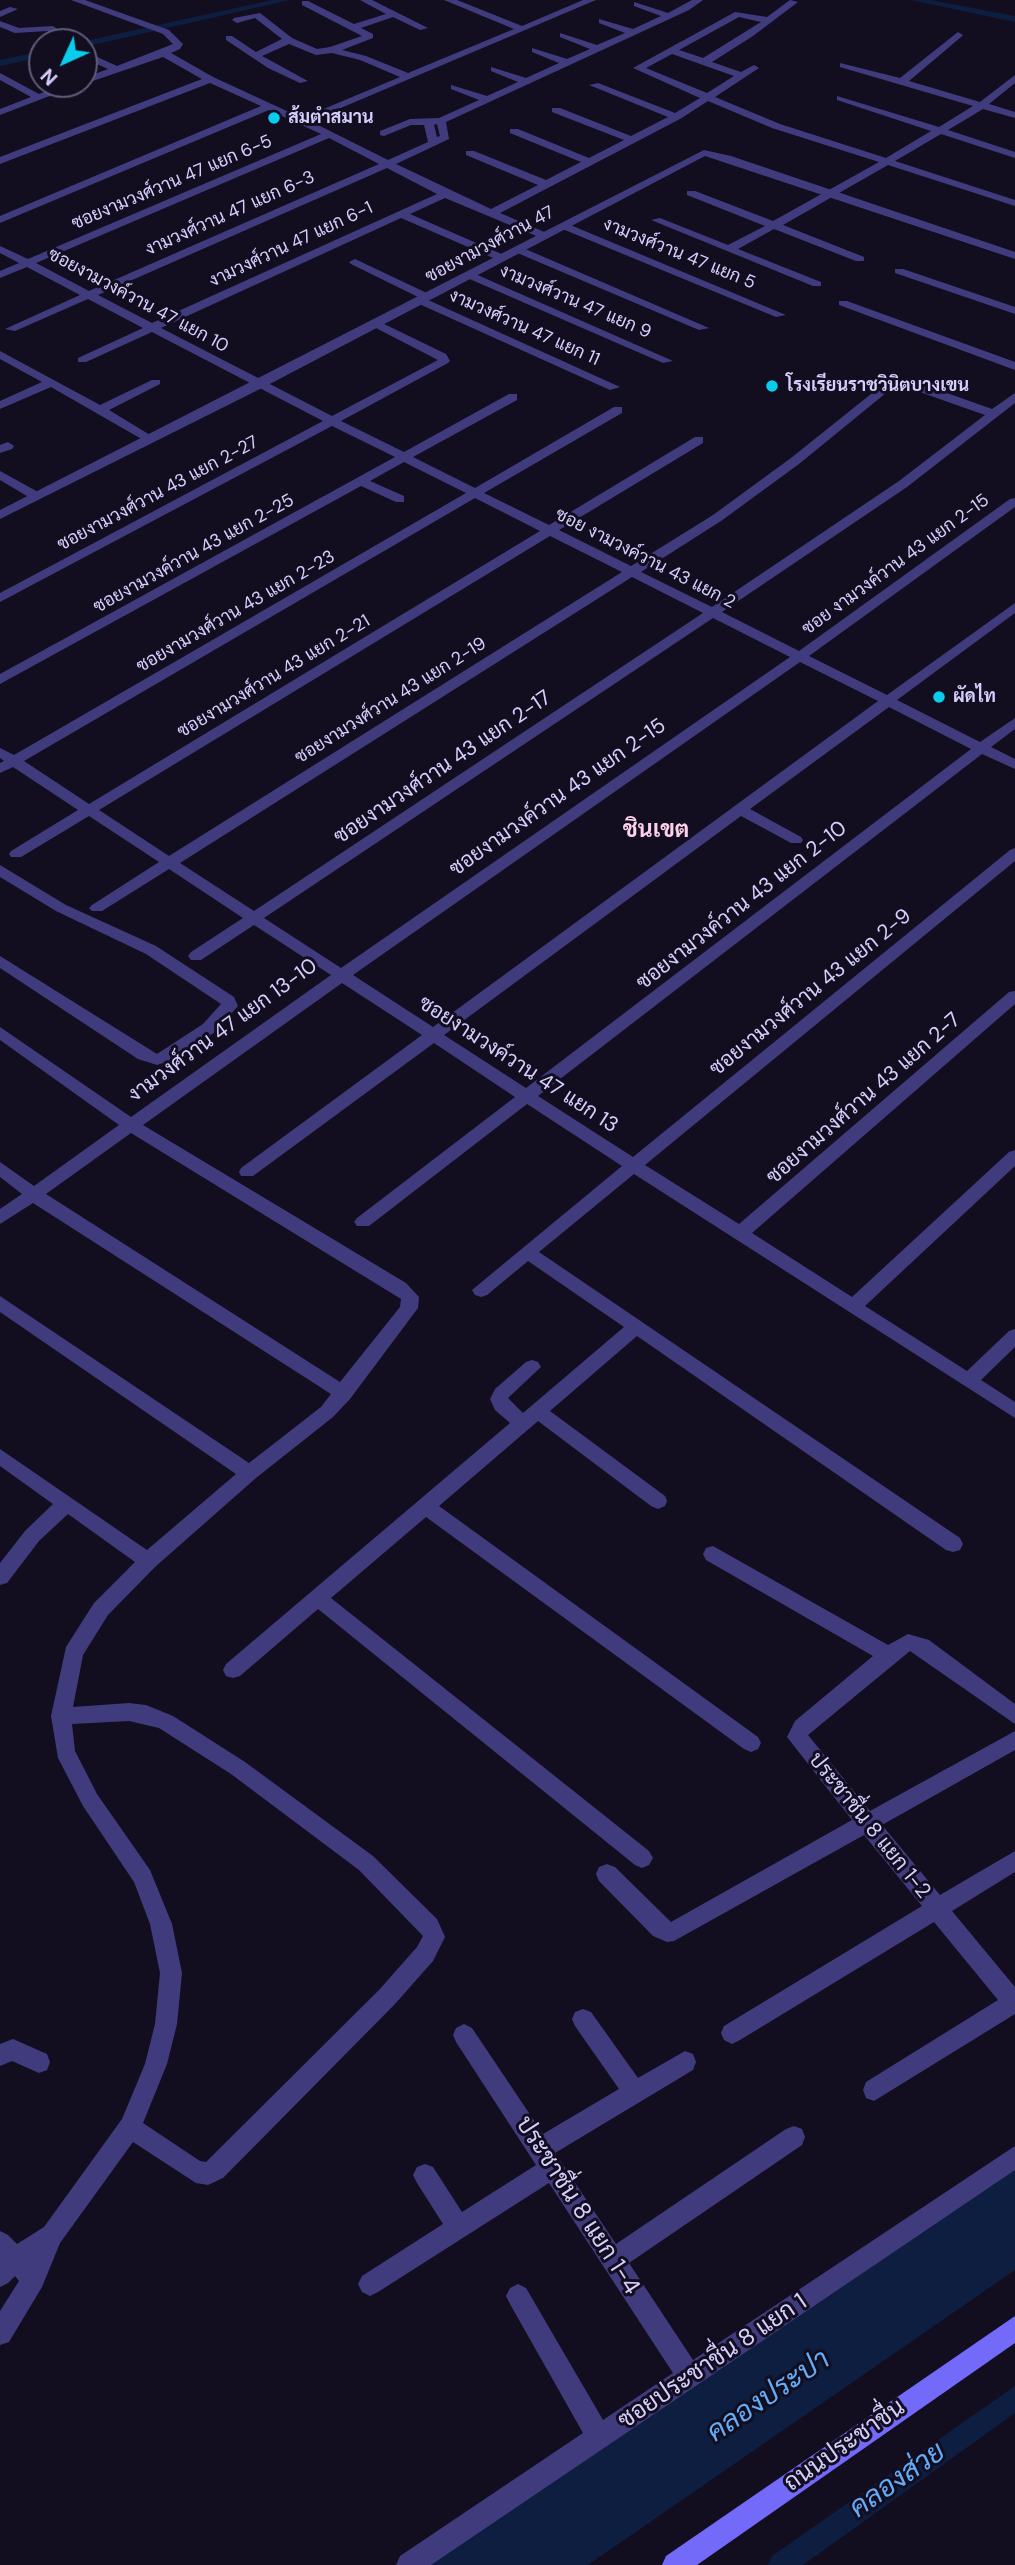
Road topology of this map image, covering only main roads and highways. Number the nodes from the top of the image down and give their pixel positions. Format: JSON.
{"nodes":[{"id":1,"x":1015,"y":2328,"type":"edge"},
{"id":2,"x":682,"y":2563,"type":"edge"}],
"edges":[{"from":1,"to":2,"type":"main road","name":"ถนนประชาชื่น"}]}
